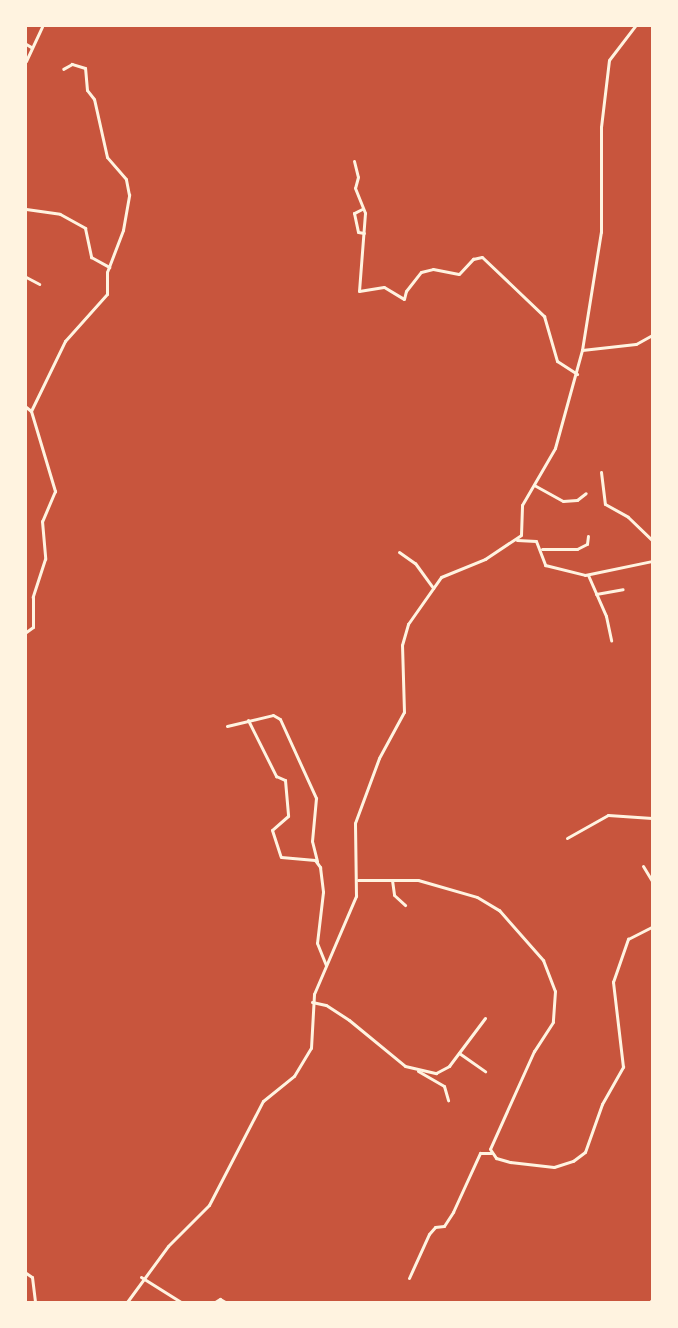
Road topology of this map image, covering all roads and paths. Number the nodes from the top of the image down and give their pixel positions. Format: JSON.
{"nodes":[{"id":1,"x":42,"y":26,"type":"edge"},
{"id":2,"x":635,"y":26,"type":"edge"},
{"id":3,"x":26,"y":45,"type":"edge"},
{"id":4,"x":32,"y":47,"type":"junction"},
{"id":5,"x":26,"y":61,"type":"edge"},
{"id":6,"x":63,"y":69,"type":"dead end"},
{"id":7,"x":354,"y":161,"type":"dead end"},
{"id":8,"x":362,"y":208,"type":"junction"},
{"id":9,"x":26,"y":209,"type":"edge"},
{"id":10,"x":364,"y":233,"type":"junction"},
{"id":11,"x":110,"y":267,"type":"junction"},
{"id":12,"x":26,"y":278,"type":"edge"},
{"id":13,"x":39,"y":284,"type":"dead end"},
{"id":14,"x":652,"y":335,"type":"edge"},
{"id":15,"x":582,"y":350,"type":"junction"},
{"id":16,"x":577,"y":375,"type":"junction"},
{"id":17,"x":26,"y":407,"type":"edge"},
{"id":18,"x":31,"y":411,"type":"junction"},
{"id":19,"x":601,"y":472,"type":"dead end"},
{"id":20,"x":534,"y":485,"type":"junction"},
{"id":21,"x":586,"y":493,"type":"dead end"},
{"id":22,"x":588,"y":536,"type":"dead end"},
{"id":23,"x":517,"y":540,"type":"junction"},
{"id":24,"x":652,"y":540,"type":"edge"},
{"id":25,"x":542,"y":549,"type":"junction"},
{"id":26,"x":399,"y":552,"type":"dead end"},
{"id":27,"x":652,"y":561,"type":"edge"},
{"id":28,"x":588,"y":575,"type":"junction"},
{"id":29,"x":433,"y":588,"type":"junction"},
{"id":30,"x":623,"y":589,"type":"dead end"},
{"id":31,"x":596,"y":594,"type":"junction"},
{"id":32,"x":26,"y":632,"type":"edge"},
{"id":33,"x":611,"y":640,"type":"dead end"},
{"id":34,"x":248,"y":720,"type":"junction"},
{"id":35,"x":227,"y":726,"type":"dead end"},
{"id":36,"x":652,"y":818,"type":"edge"},
{"id":37,"x":567,"y":838,"type":"dead end"},
{"id":38,"x":318,"y":863,"type":"junction"},
{"id":39,"x":643,"y":866,"type":"dead end"},
{"id":40,"x":358,"y":880,"type":"junction"},
{"id":41,"x":392,"y":880,"type":"junction"},
{"id":42,"x":652,"y":881,"type":"edge"},
{"id":43,"x":405,"y":905,"type":"dead end"},
{"id":44,"x":652,"y":927,"type":"edge"},
{"id":45,"x":326,"y":965,"type":"junction"},
{"id":46,"x":312,"y":1002,"type":"junction"},
{"id":47,"x":485,"y":1018,"type":"dead end"},
{"id":48,"x":459,"y":1053,"type":"junction"},
{"id":49,"x":417,"y":1070,"type":"junction"},
{"id":50,"x":485,"y":1071,"type":"dead end"},
{"id":51,"x":448,"y":1100,"type":"dead end"},
{"id":52,"x":491,"y":1153,"type":"junction"},
{"id":53,"x":26,"y":1273,"type":"edge"},
{"id":54,"x":141,"y":1277,"type":"junction"},
{"id":55,"x":409,"y":1278,"type":"dead end"},
{"id":56,"x":35,"y":1302,"type":"edge"},
{"id":57,"x":127,"y":1302,"type":"edge"},
{"id":58,"x":181,"y":1302,"type":"edge"},
{"id":59,"x":215,"y":1302,"type":"edge"},
{"id":60,"x":225,"y":1302,"type":"edge"}],
"edges":[{"from":1,"to":4,"type":"street"},
{"from":2,"to":15,"type":"street"},
{"from":3,"to":4,"type":"street"},
{"from":4,"to":5,"type":"street"},
{"from":6,"to":11,"type":"street"},
{"from":7,"to":8,"type":"street"},
{"from":8,"to":10,"type":"street"},
{"from":8,"to":10,"type":"street"},
{"from":9,"to":11,"type":"street"},
{"from":10,"to":16,"type":"street"},
{"from":11,"to":18,"type":"street"},
{"from":12,"to":13,"type":"street"},
{"from":14,"to":15,"type":"street"},
{"from":15,"to":16,"type":"street"},
{"from":16,"to":20,"type":"street"},
{"from":17,"to":18,"type":"street"},
{"from":18,"to":32,"type":"street"},
{"from":19,"to":24,"type":"street"},
{"from":20,"to":21,"type":"street"},
{"from":20,"to":23,"type":"street"},
{"from":22,"to":25,"type":"street"},
{"from":23,"to":25,"type":"street"},
{"from":23,"to":29,"type":"street"},
{"from":25,"to":28,"type":"street"},
{"from":26,"to":29,"type":"street"},
{"from":27,"to":28,"type":"street"},
{"from":28,"to":31,"type":"street"},
{"from":29,"to":40,"type":"street"},
{"from":30,"to":31,"type":"street"},
{"from":31,"to":33,"type":"street"},
{"from":34,"to":35,"type":"street"},
{"from":34,"to":38,"type":"street"},
{"from":34,"to":38,"type":"street"},
{"from":36,"to":37,"type":"street"},
{"from":38,"to":45,"type":"street"},
{"from":39,"to":42,"type":"street"},
{"from":40,"to":41,"type":"street"},
{"from":40,"to":45,"type":"street"},
{"from":41,"to":43,"type":"street"},
{"from":41,"to":52,"type":"street"},
{"from":44,"to":52,"type":"street"},
{"from":45,"to":46,"type":"street"},
{"from":46,"to":49,"type":"street"},
{"from":46,"to":54,"type":"street"},
{"from":47,"to":48,"type":"street"},
{"from":48,"to":49,"type":"street"},
{"from":48,"to":50,"type":"street"},
{"from":49,"to":51,"type":"street"},
{"from":52,"to":55,"type":"street"},
{"from":53,"to":56,"type":"street"},
{"from":54,"to":57,"type":"street"},
{"from":54,"to":58,"type":"street"},
{"from":59,"to":60,"type":"street"}]}
